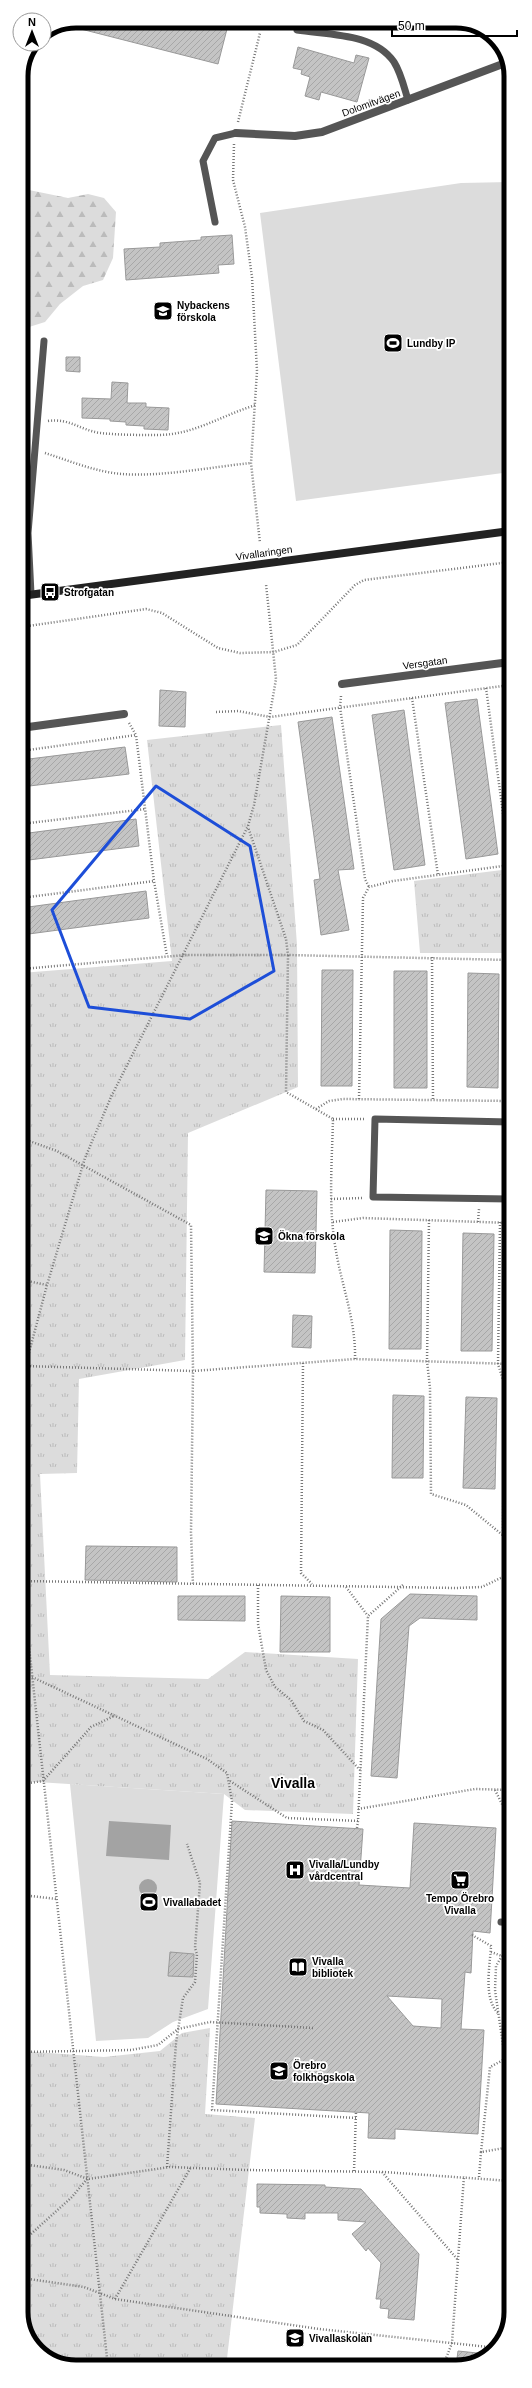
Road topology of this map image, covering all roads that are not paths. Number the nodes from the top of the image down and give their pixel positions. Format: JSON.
{"nodes":[{"id":1,"x":297,"y":30,"type":"road end"},
{"id":2,"x":502,"y":64,"type":"edge"},
{"id":3,"x":408,"y":100,"type":"junction"},
{"id":4,"x":236,"y":133,"type":"joint"},
{"id":5,"x":215,"y":222,"type":"dead end"},
{"id":6,"x":44,"y":341,"type":"dead end"},
{"id":7,"x":504,"y":532,"type":"edge"},
{"id":8,"x":31,"y":594,"type":"junction"},
{"id":9,"x":28,"y":595,"type":"edge"},
{"id":10,"x":504,"y":663,"type":"edge"},
{"id":11,"x":342,"y":684,"type":"road end"},
{"id":12,"x":124,"y":714,"type":"road end"},
{"id":13,"x":28,"y":727,"type":"edge"},
{"id":14,"x":504,"y":1122,"type":"edge"},
{"id":15,"x":504,"y":1199,"type":"edge"},
{"id":16,"x":501,"y":1922,"type":"dead end"},
{"id":17,"x":504,"y":1922,"type":"edge"}],
"edges":[{"from":1,"to":3,"type":"lane"},
{"from":2,"to":3,"type":"street","name":"Dolomitvägen"},
{"from":3,"to":4,"type":"street","name":"Dolomitvägen"},
{"from":4,"to":5,"type":"lane"},
{"from":6,"to":8,"type":"lane"},
{"from":7,"to":8,"type":"street","name":"Vivallaringen"},
{"from":8,"to":9,"type":"street","name":"Vivallaringen"},
{"from":10,"to":11,"type":"street","name":"Versgatan"},
{"from":12,"to":13,"type":"street"},
{"from":14,"to":15,"type":"lane"},
{"from":16,"to":17,"type":"lane"}]}
